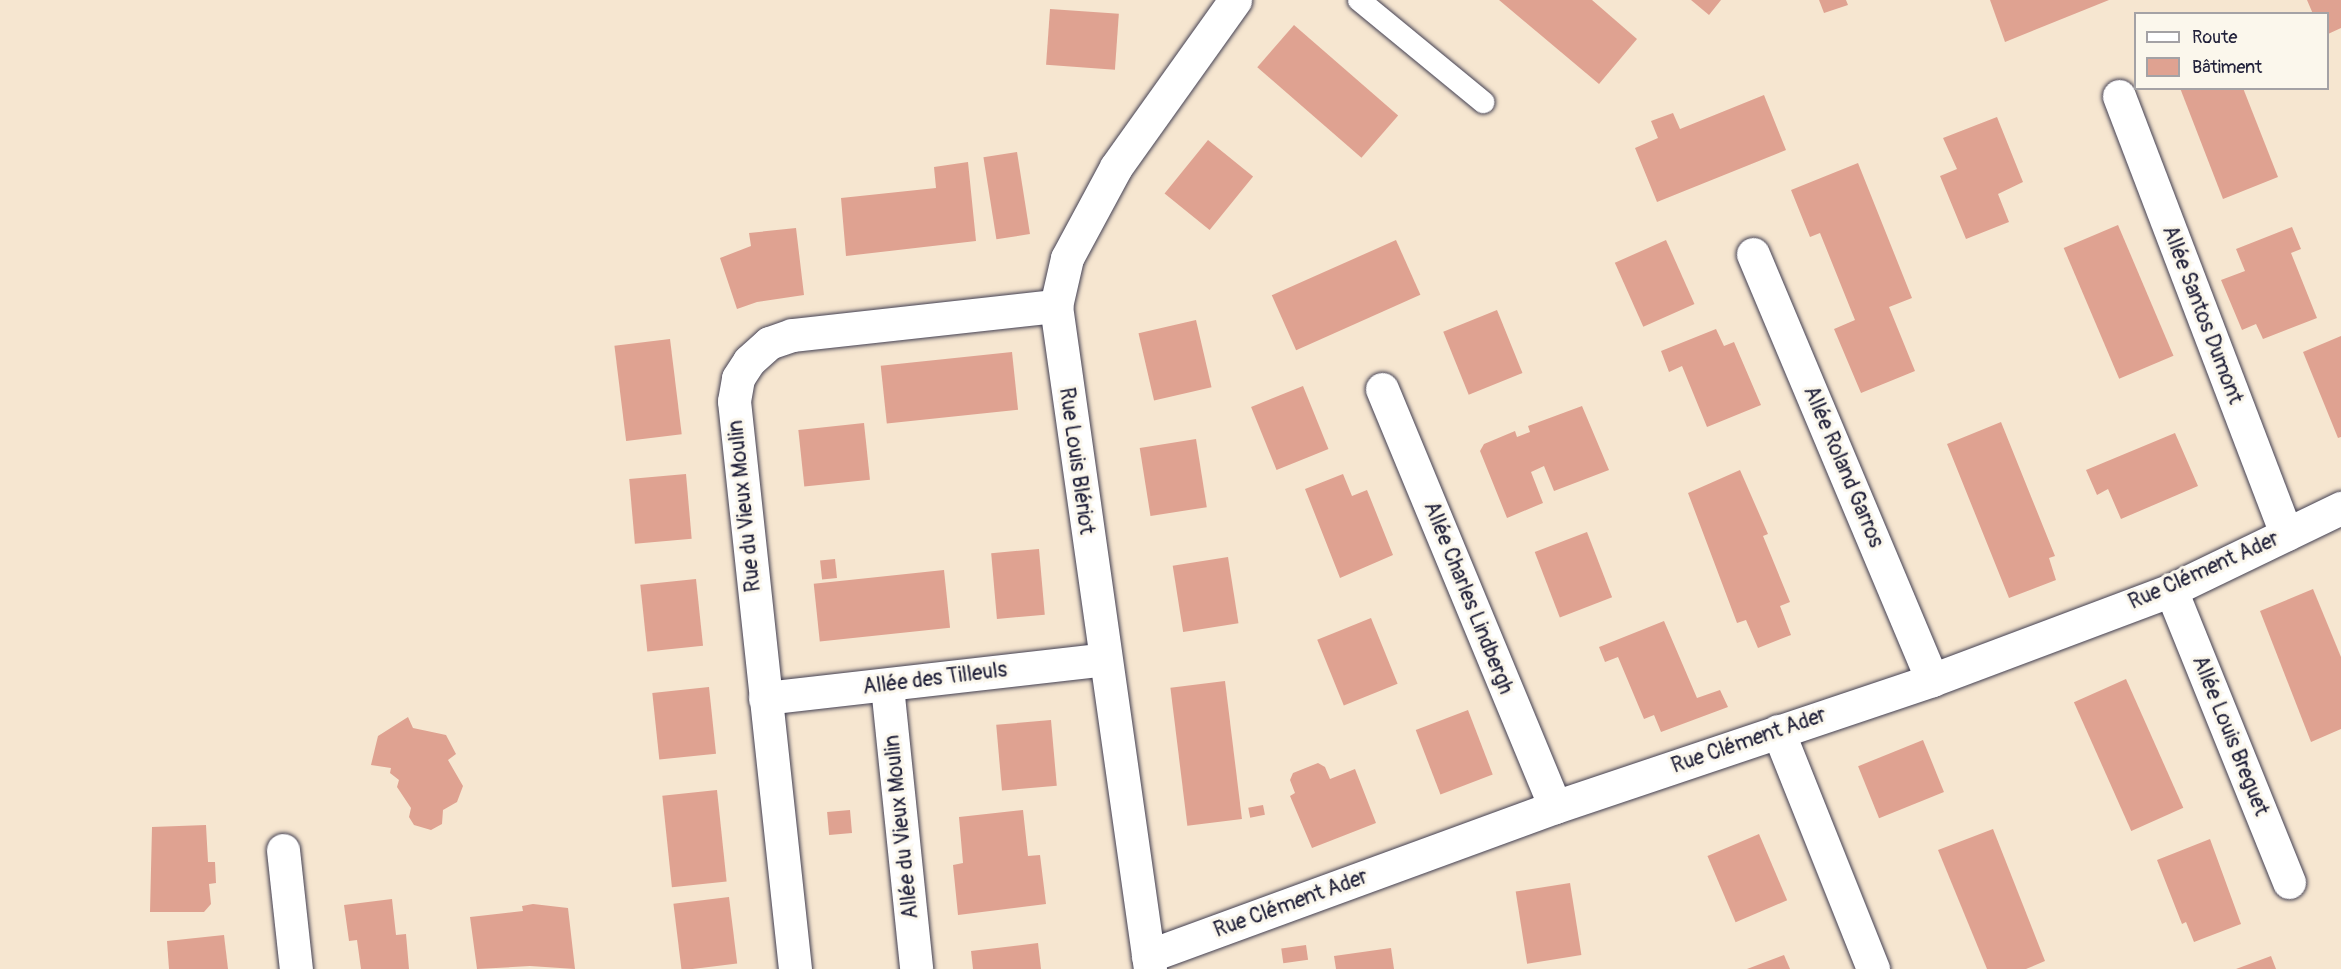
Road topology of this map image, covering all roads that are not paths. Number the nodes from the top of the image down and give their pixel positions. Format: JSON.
{"nodes":[{"id":1,"x":1235,"y":0,"type":"edge"},
{"id":2,"x":1359,"y":0,"type":"edge"},
{"id":3,"x":2119,"y":96,"type":"dead end"},
{"id":4,"x":1483,"y":102,"type":"dead end"},
{"id":5,"x":1754,"y":254,"type":"dead end"},
{"id":6,"x":1056,"y":306,"type":"junction"},
{"id":7,"x":1382,"y":389,"type":"dead end"},
{"id":8,"x":2341,"y":508,"type":"edge"},
{"id":9,"x":2286,"y":534,"type":"junction"},
{"id":10,"x":2171,"y":590,"type":"junction"},
{"id":11,"x":1105,"y":659,"type":"junction"},
{"id":12,"x":1932,"y":680,"type":"junction"},
{"id":13,"x":888,"y":686,"type":"junction"},
{"id":14,"x":765,"y":698,"type":"junction"},
{"id":15,"x":1778,"y":731,"type":"junction"},
{"id":16,"x":1555,"y":807,"type":"junction"},
{"id":17,"x":283,"y":850,"type":"dead end"},
{"id":18,"x":2289,"y":882,"type":"dead end"},
{"id":19,"x":1149,"y":963,"type":"edge"},
{"id":20,"x":296,"y":969,"type":"edge"},
{"id":21,"x":795,"y":969,"type":"edge"},
{"id":22,"x":916,"y":969,"type":"edge"},
{"id":23,"x":1873,"y":969,"type":"edge"}],
"edges":[{"from":1,"to":6,"type":"street","name":"Rue Louis Blériot"},
{"from":2,"to":4,"type":"lane"},
{"from":3,"to":9,"type":"street","name":"Allée Santos Dumont"},
{"from":5,"to":12,"type":"street","name":"Allée Roland Garros"},
{"from":6,"to":11,"type":"street","name":"Rue Louis Blériot"},
{"from":6,"to":14,"type":"street","name":"Rue du Vieux Moulin"},
{"from":7,"to":16,"type":"street","name":"Allée Charles Lindbergh"},
{"from":8,"to":9,"type":"street","name":"Rue Clément Ader"},
{"from":9,"to":10,"type":"street","name":"Rue Clément Ader"},
{"from":10,"to":12,"type":"street","name":"Rue Clément Ader"},
{"from":10,"to":18,"type":"street","name":"Allée Louis Breguet"},
{"from":11,"to":13,"type":"street","name":"Allée des Tilleuls"},
{"from":11,"to":19,"type":"street","name":"Rue Louis Blériot"},
{"from":12,"to":15,"type":"street","name":"Rue Clément Ader"},
{"from":13,"to":14,"type":"street","name":"Allée des Tilleuls"},
{"from":13,"to":22,"type":"street","name":"Allée du Vieux Moulin"},
{"from":14,"to":21,"type":"street","name":"Rue du Vieux Moulin"},
{"from":15,"to":16,"type":"street","name":"Rue Clément Ader"},
{"from":15,"to":23,"type":"street"},
{"from":16,"to":19,"type":"street","name":"Rue Clément Ader"},
{"from":17,"to":20,"type":"street"}]}
